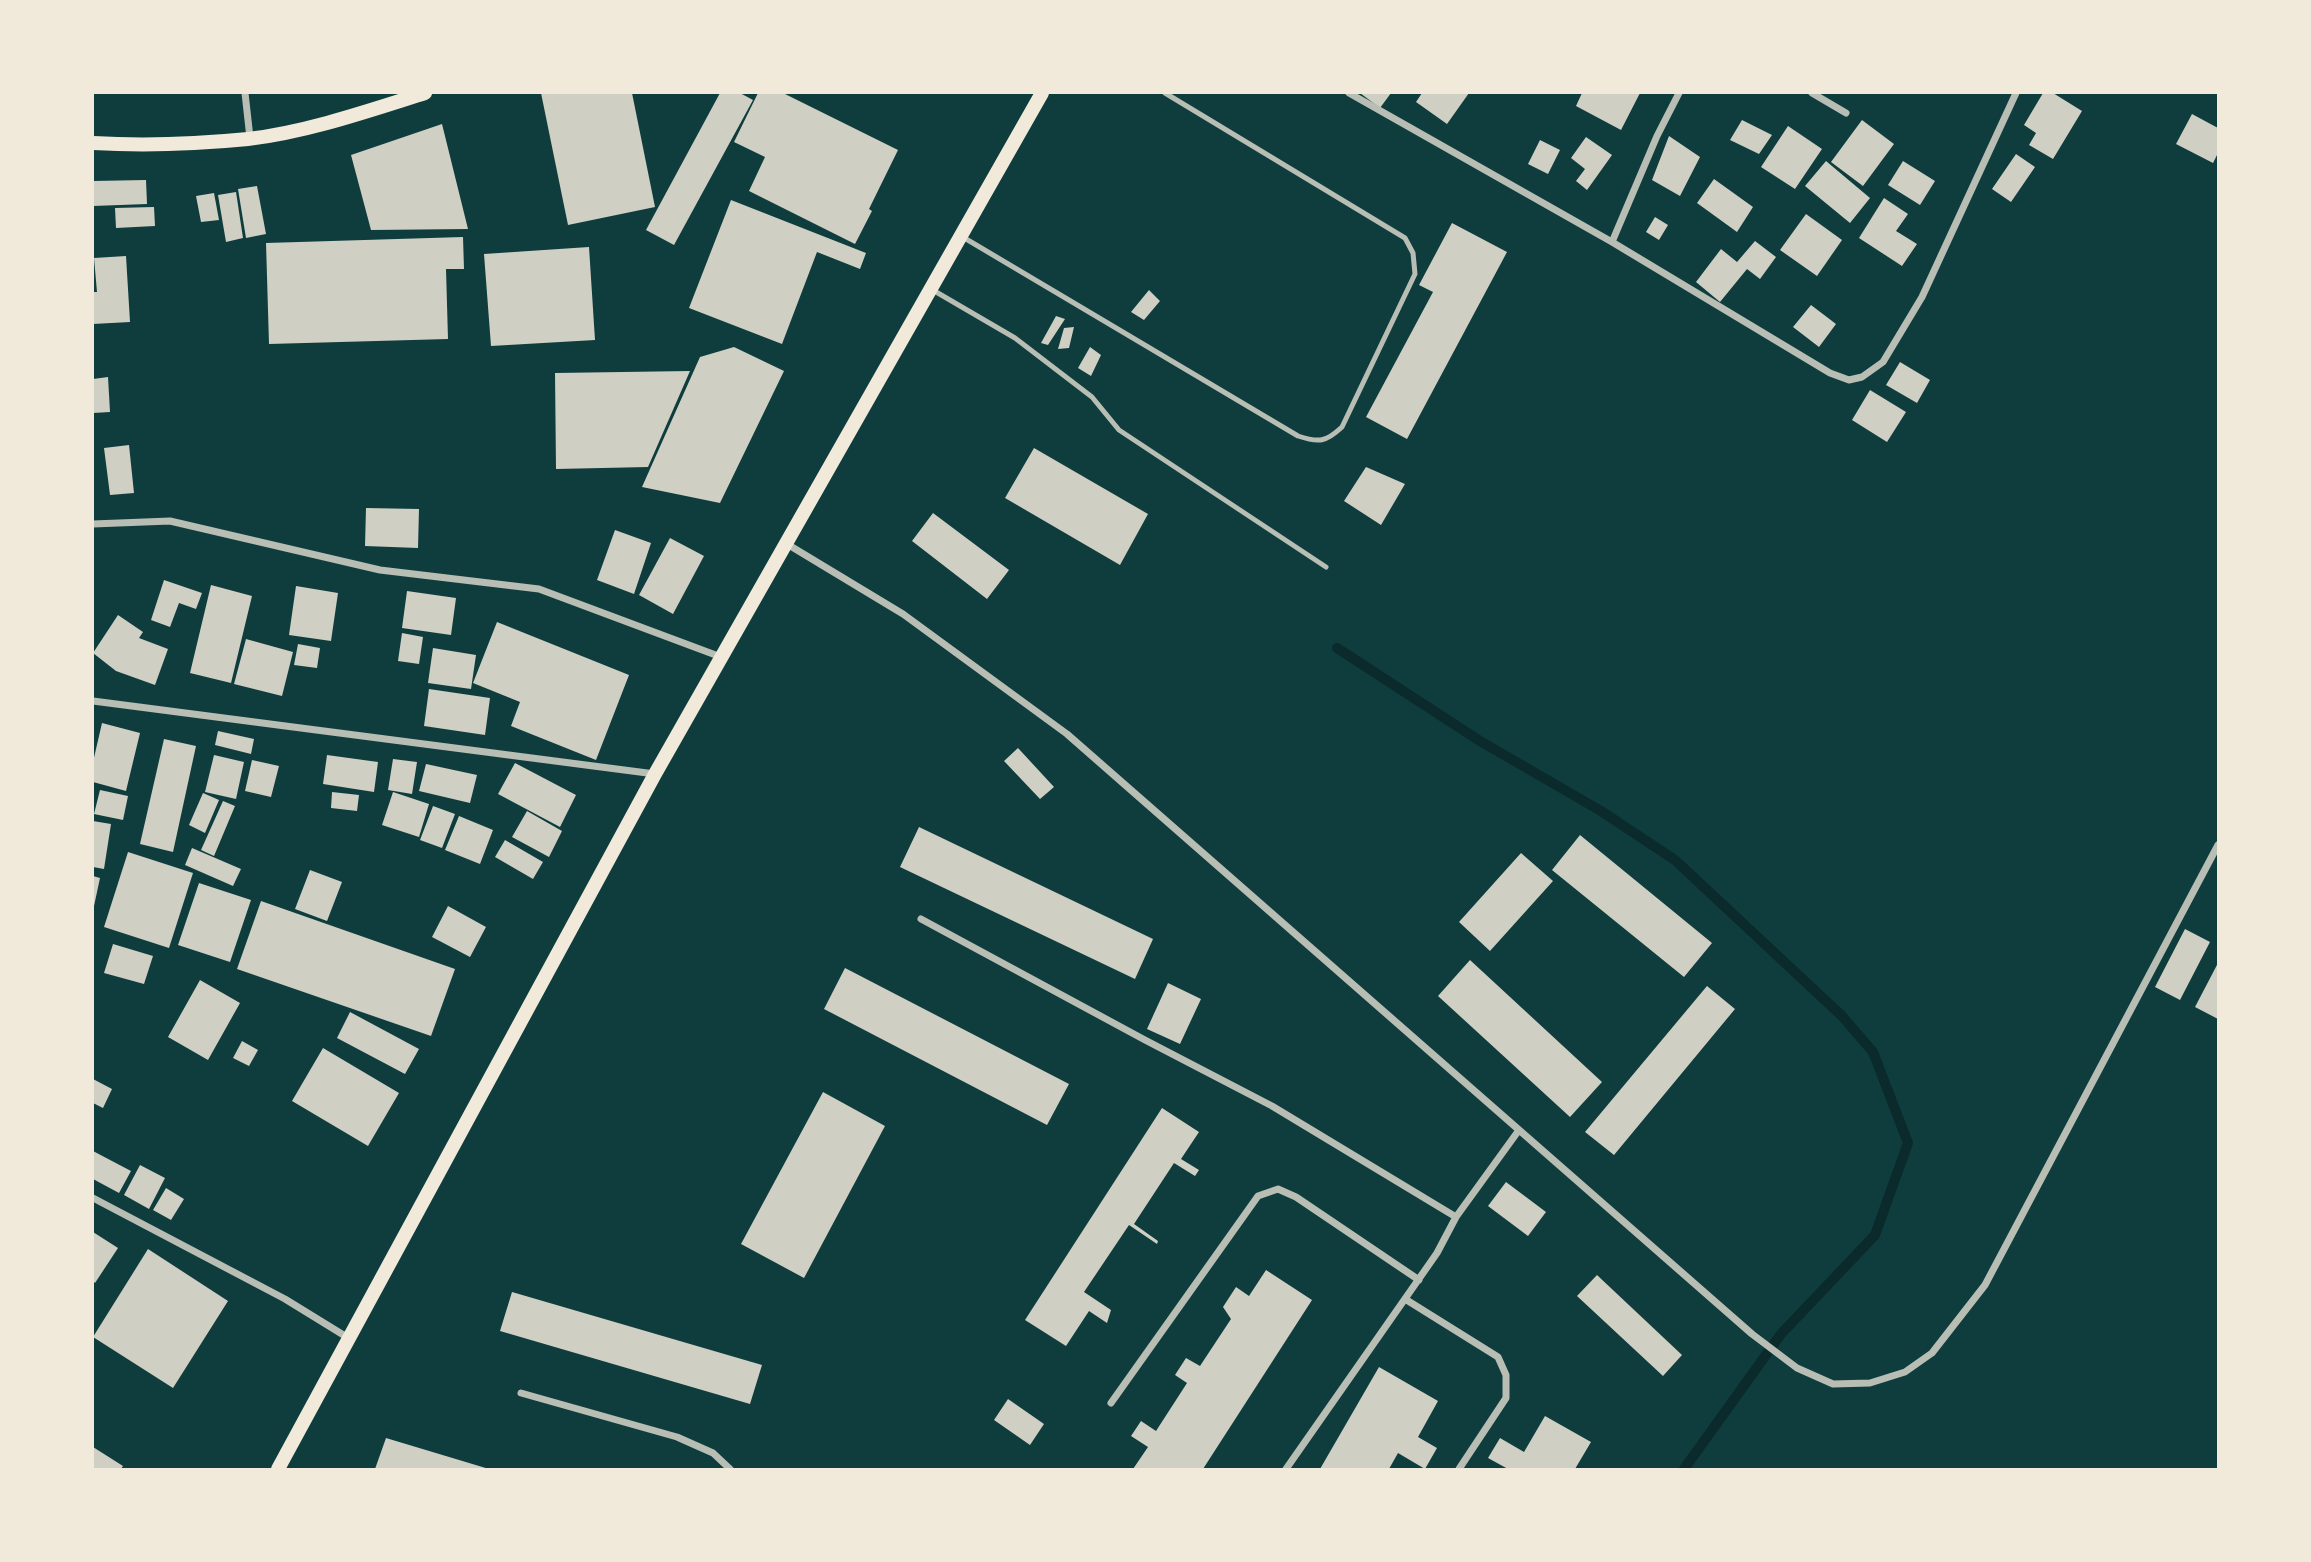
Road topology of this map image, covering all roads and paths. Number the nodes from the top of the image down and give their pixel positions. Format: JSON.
{"nodes":[{"id":1,"x":246,"y":93,"type":"edge"},
{"id":2,"x":425,"y":93,"type":"edge"},
{"id":3,"x":1042,"y":93,"type":"edge"},
{"id":4,"x":1166,"y":93,"type":"edge"},
{"id":5,"x":1349,"y":93,"type":"edge"},
{"id":6,"x":1679,"y":93,"type":"edge"},
{"id":7,"x":1812,"y":93,"type":"edge"},
{"id":8,"x":2016,"y":93,"type":"edge"},
{"id":9,"x":1846,"y":113,"type":"dead end"},
{"id":10,"x":250,"y":138,"type":"junction"},
{"id":11,"x":93,"y":143,"type":"edge"},
{"id":12,"x":961,"y":236,"type":"junction"},
{"id":13,"x":1612,"y":242,"type":"junction"},
{"id":14,"x":931,"y":289,"type":"junction"},
{"id":15,"x":93,"y":524,"type":"edge"},
{"id":16,"x":786,"y":543,"type":"junction"},
{"id":17,"x":1326,"y":567,"type":"dead end"},
{"id":18,"x":721,"y":657,"type":"junction"},
{"id":19,"x":93,"y":701,"type":"edge"},
{"id":20,"x":655,"y":774,"type":"junction"},
{"id":21,"x":2218,"y":845,"type":"edge"},
{"id":22,"x":921,"y":919,"type":"dead end"},
{"id":23,"x":1519,"y":1130,"type":"junction"},
{"id":24,"x":93,"y":1198,"type":"edge"},
{"id":25,"x":1455,"y":1217,"type":"junction"},
{"id":26,"x":1419,"y":1280,"type":"junction"},
{"id":27,"x":1405,"y":1299,"type":"junction"},
{"id":28,"x":350,"y":1339,"type":"junction"},
{"id":29,"x":521,"y":1393,"type":"dead end"},
{"id":30,"x":1111,"y":1403,"type":"dead end"},
{"id":31,"x":278,"y":1469,"type":"edge"},
{"id":32,"x":730,"y":1469,"type":"edge"},
{"id":33,"x":1286,"y":1469,"type":"edge"},
{"id":34,"x":1459,"y":1469,"type":"edge"}],
"edges":[{"from":1,"to":10,"type":"street"},
{"from":2,"to":10,"type":"main road"},
{"from":3,"to":12,"type":"main road"},
{"from":4,"to":12,"type":"lane"},
{"from":5,"to":13,"type":"street"},
{"from":6,"to":13,"type":"street"},
{"from":7,"to":9,"type":"street"},
{"from":8,"to":13,"type":"street"},
{"from":10,"to":11,"type":"main road"},
{"from":12,"to":14,"type":"main road"},
{"from":14,"to":16,"type":"main road"},
{"from":14,"to":17,"type":"lane"},
{"from":15,"to":18,"type":"street"},
{"from":16,"to":18,"type":"main road"},
{"from":16,"to":23,"type":"street"},
{"from":18,"to":20,"type":"main road"},
{"from":19,"to":20,"type":"street"},
{"from":20,"to":28,"type":"main road"},
{"from":21,"to":23,"type":"street"},
{"from":22,"to":25,"type":"street"},
{"from":23,"to":25,"type":"street"},
{"from":24,"to":28,"type":"street"},
{"from":25,"to":26,"type":"street"},
{"from":26,"to":27,"type":"street"},
{"from":26,"to":30,"type":"street"},
{"from":27,"to":33,"type":"street"},
{"from":27,"to":34,"type":"street"},
{"from":28,"to":31,"type":"main road"},
{"from":29,"to":32,"type":"street"}]}
